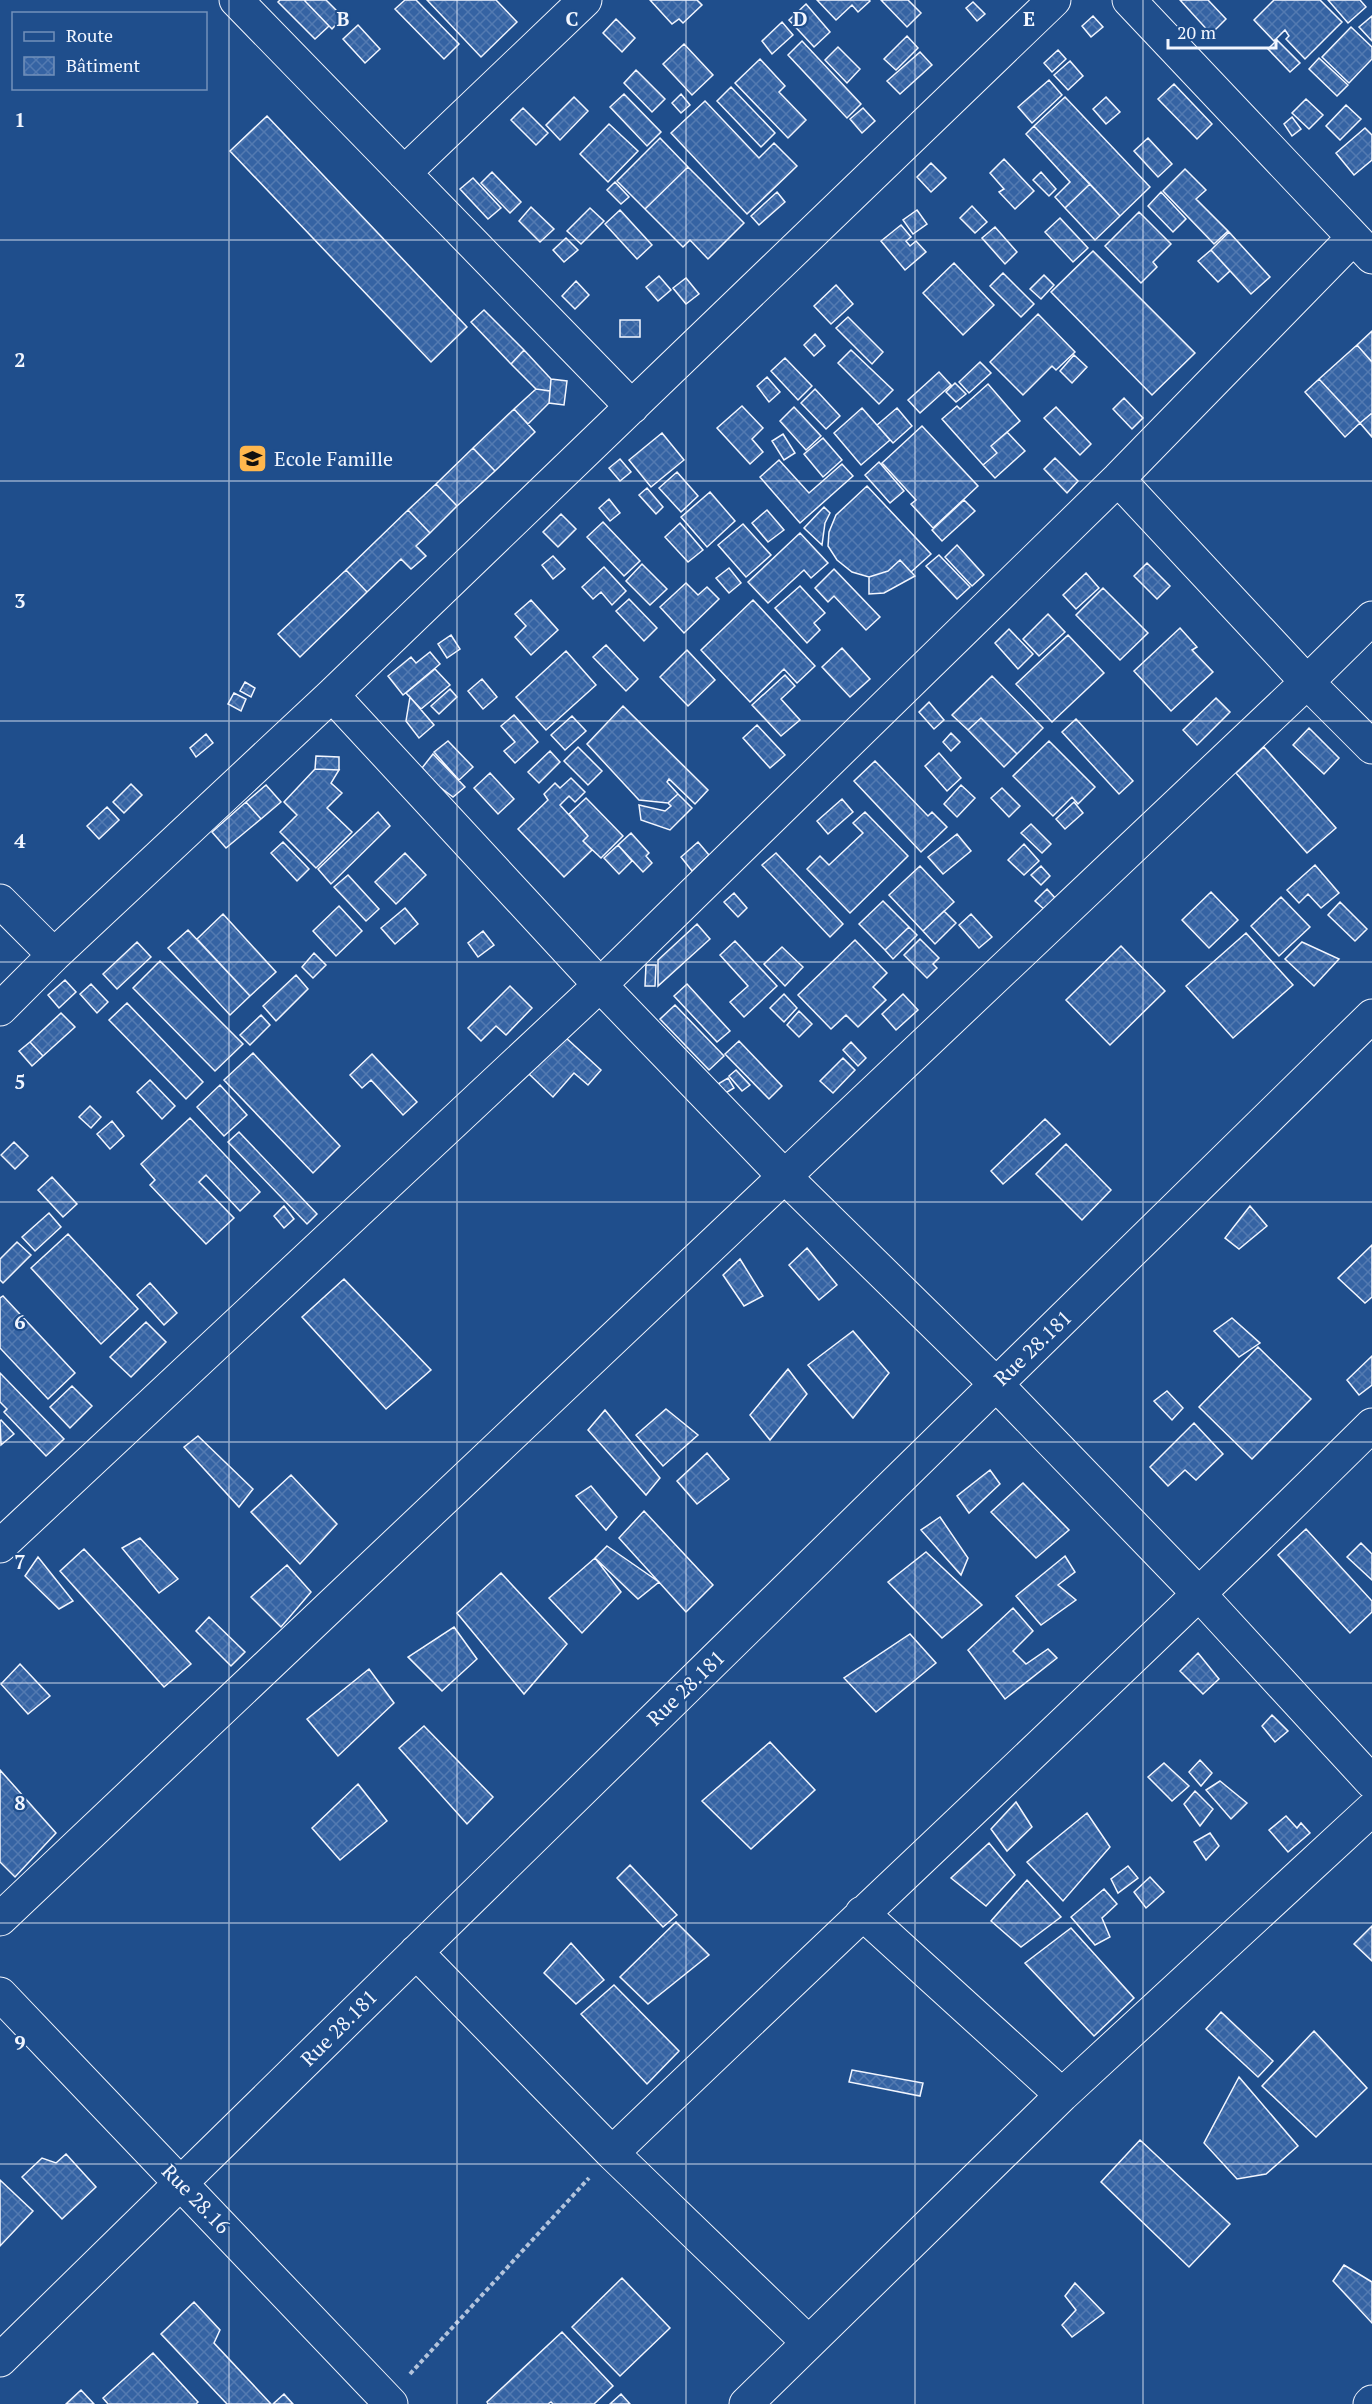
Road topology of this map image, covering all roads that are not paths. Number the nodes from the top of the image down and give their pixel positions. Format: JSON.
{"nodes":[{"id":1,"x":236,"y":0,"type":"edge"},
{"id":2,"x":585,"y":0,"type":"edge"},
{"id":3,"x":1054,"y":0,"type":"edge"},
{"id":4,"x":1129,"y":0,"type":"edge"},
{"id":5,"x":404,"y":173,"type":"junction"},
{"id":6,"x":1362,"y":247,"type":"edge"},
{"id":7,"x":632,"y":407,"type":"junction"},
{"id":8,"x":1118,"y":479,"type":"junction"},
{"id":9,"x":1372,"y":618,"type":"edge"},
{"id":10,"x":1307,"y":682,"type":"junction"},
{"id":11,"x":332,"y":695,"type":"junction"},
{"id":12,"x":1372,"y":747,"type":"edge"},
{"id":13,"x":0,"y":901,"type":"edge"},
{"id":14,"x":54,"y":955,"type":"junction"},
{"id":15,"x":600,"y":985,"type":"junction"},
{"id":16,"x":0,"y":1009,"type":"edge"},
{"id":17,"x":1372,"y":1016,"type":"edge"},
{"id":18,"x":784,"y":1176,"type":"junction"},
{"id":19,"x":996,"y":1384,"type":"junction"},
{"id":20,"x":1372,"y":1425,"type":"edge"},
{"id":21,"x":0,"y":1546,"type":"edge"},
{"id":22,"x":1200,"y":1595,"type":"junction"},
{"id":23,"x":1372,"y":1782,"type":"edge"},
{"id":24,"x":1372,"y":1809,"type":"edge"},
{"id":25,"x":862,"y":1913,"type":"junction"},
{"id":26,"x":0,"y":1919,"type":"edge"},
{"id":27,"x":416,"y":1952,"type":"junction"},
{"id":28,"x":0,"y":1994,"type":"edge"},
{"id":29,"x":1062,"y":2096,"type":"junction"},
{"id":30,"x":612,"y":2153,"type":"junction"},
{"id":31,"x":182,"y":2184,"type":"junction"},
{"id":32,"x":808,"y":2342,"type":"junction"},
{"id":33,"x":0,"y":2360,"type":"edge"},
{"id":34,"x":387,"y":2403,"type":"edge"},
{"id":35,"x":746,"y":2404,"type":"edge"}],
"edges":[{"from":1,"to":5,"type":"street"},
{"from":2,"to":5,"type":"street"},
{"from":3,"to":7,"type":"street"},
{"from":4,"to":6,"type":"street"},
{"from":5,"to":7,"type":"street"},
{"from":6,"to":8,"type":"street"},
{"from":7,"to":11,"type":"street"},
{"from":8,"to":10,"type":"street"},
{"from":8,"to":15,"type":"street"},
{"from":9,"to":10,"type":"street"},
{"from":10,"to":12,"type":"street"},
{"from":10,"to":18,"type":"street"},
{"from":11,"to":14,"type":"street"},
{"from":11,"to":15,"type":"street"},
{"from":13,"to":14,"type":"street"},
{"from":14,"to":16,"type":"street"},
{"from":15,"to":18,"type":"street"},
{"from":15,"to":21,"type":"street"},
{"from":17,"to":19,"type":"street","name":"Rue 28.181"},
{"from":18,"to":19,"type":"street"},
{"from":18,"to":26,"type":"street"},
{"from":19,"to":22,"type":"street"},
{"from":19,"to":27,"type":"street","name":"Rue 28.181"},
{"from":20,"to":22,"type":"street"},
{"from":22,"to":23,"type":"street"},
{"from":22,"to":25,"type":"street"},
{"from":24,"to":29,"type":"street"},
{"from":25,"to":29,"type":"street"},
{"from":25,"to":30,"type":"street"},
{"from":27,"to":30,"type":"street"},
{"from":27,"to":31,"type":"street","name":"Rue 28.181"},
{"from":28,"to":31,"type":"street","name":"Rue 28.16"},
{"from":29,"to":32,"type":"street"},
{"from":30,"to":32,"type":"street"},
{"from":31,"to":33,"type":"street","name":"Rue 28.181"},
{"from":31,"to":34,"type":"street","name":"Rue 28.16"},
{"from":32,"to":35,"type":"street"}]}
